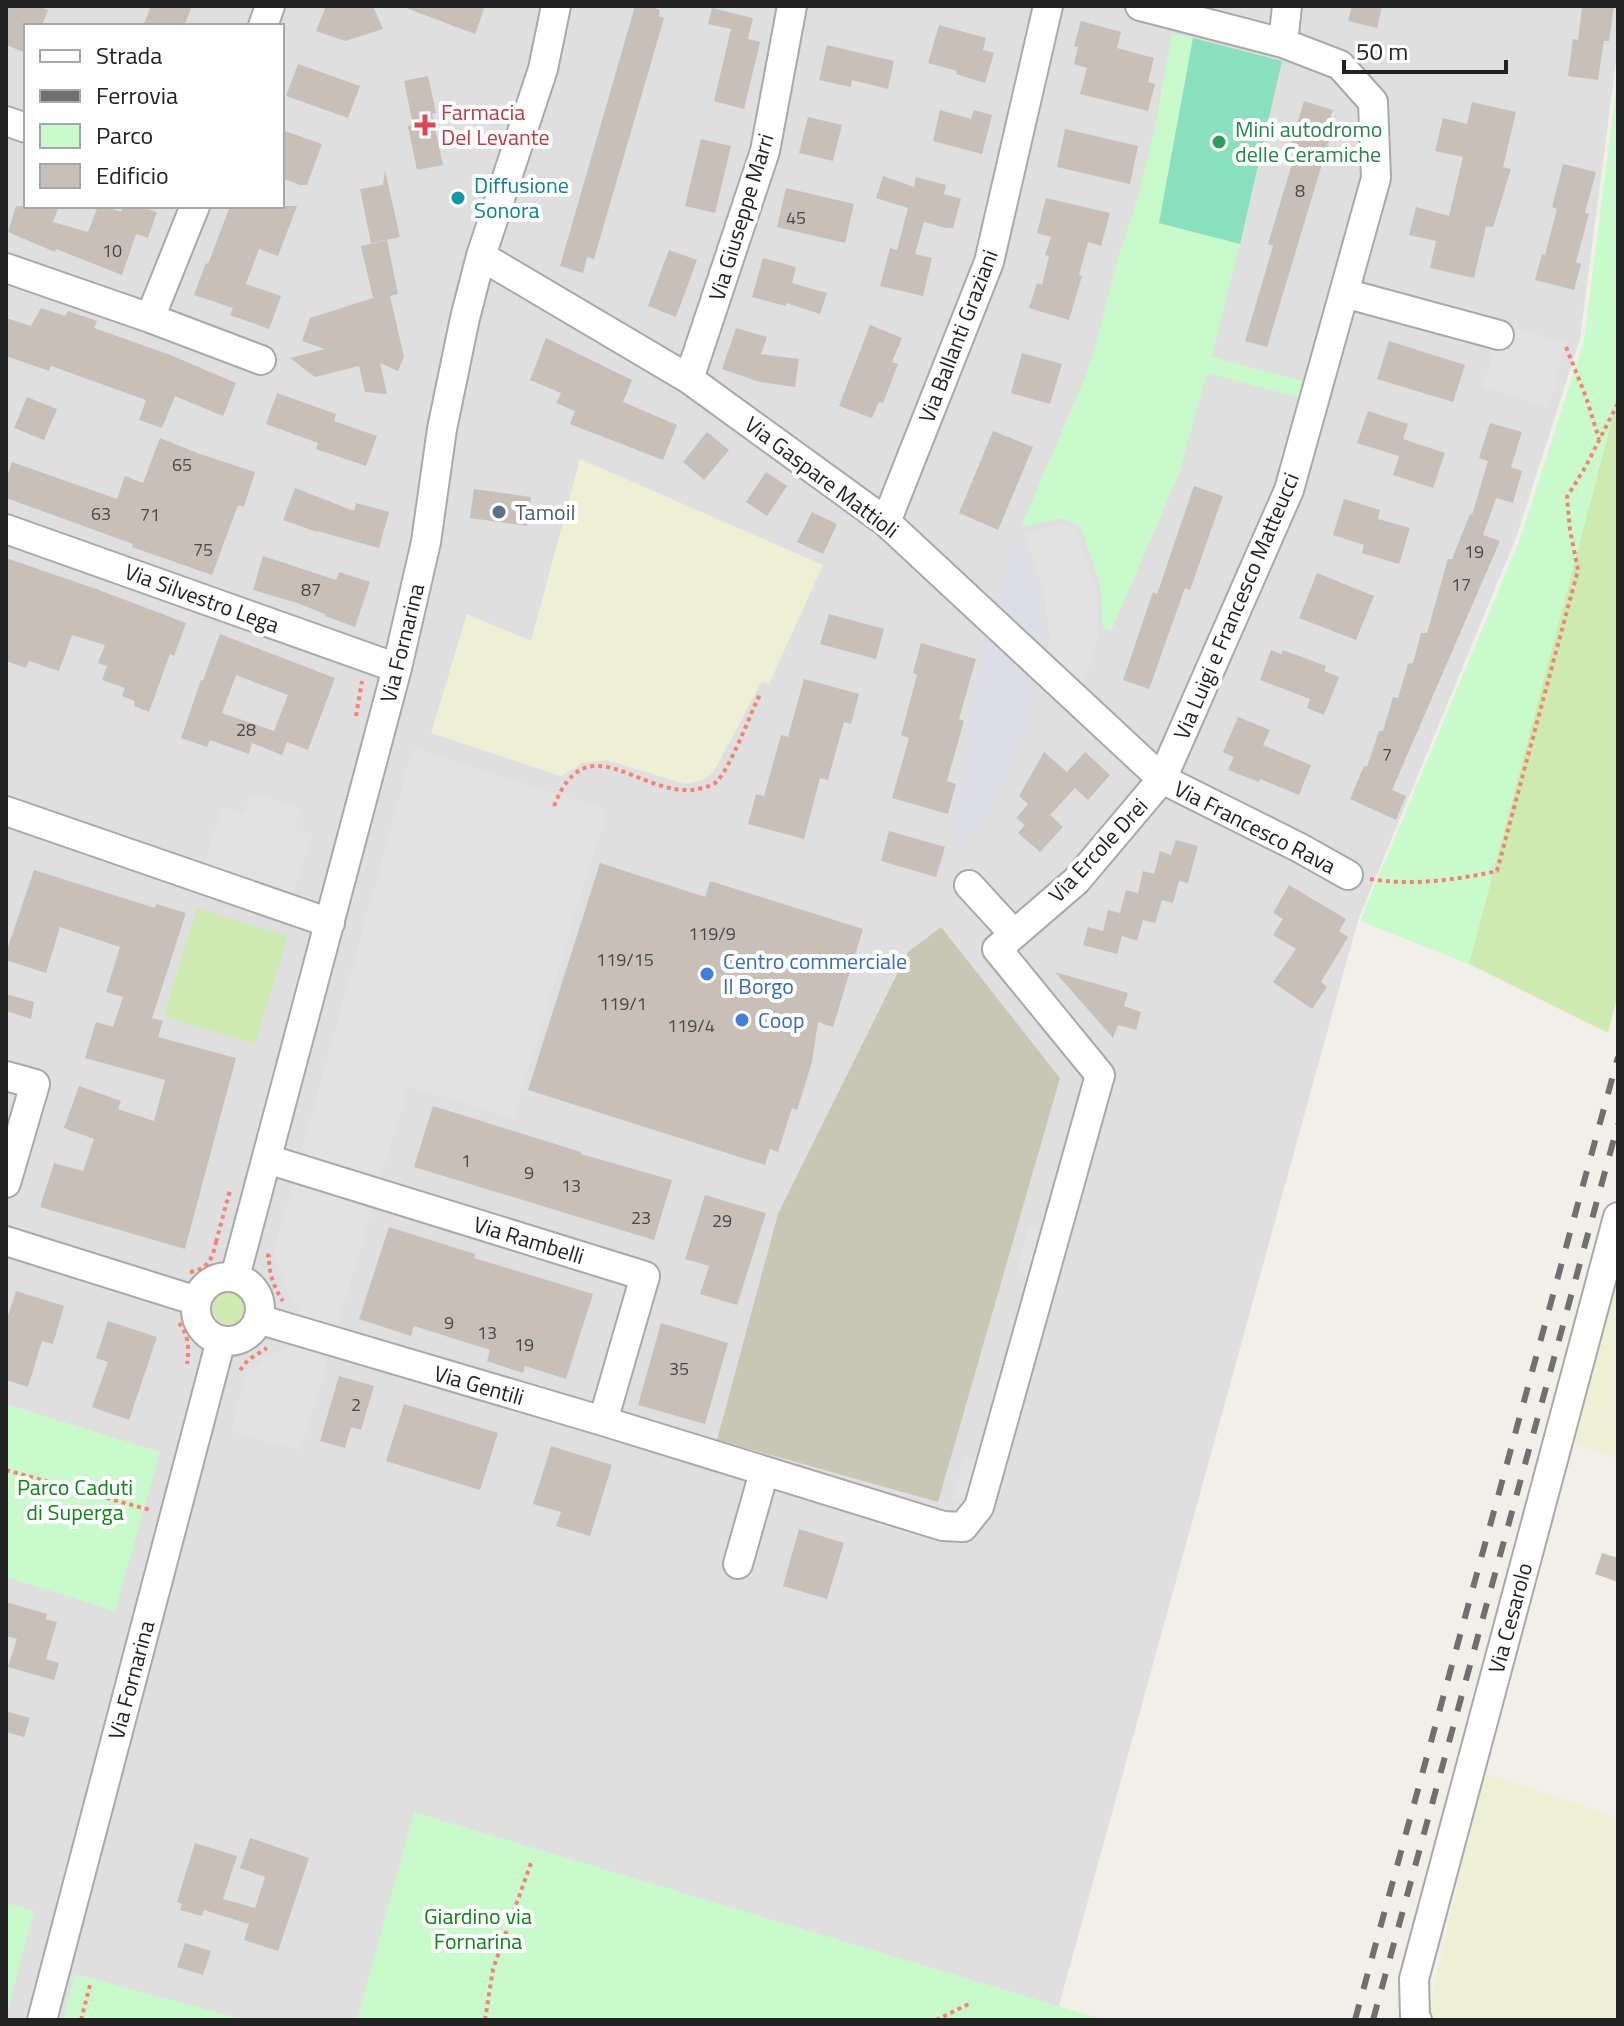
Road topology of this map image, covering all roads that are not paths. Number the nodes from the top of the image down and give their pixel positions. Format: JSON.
{"nodes":[{"id":1,"x":556,"y":6,"type":"edge"},
{"id":2,"x":792,"y":6,"type":"edge"},
{"id":3,"x":1048,"y":6,"type":"edge"},
{"id":4,"x":1140,"y":6,"type":"edge"},
{"id":5,"x":1287,"y":6,"type":"edge"},
{"id":6,"x":1283,"y":43,"type":"junction"},
{"id":7,"x":194,"y":208,"type":"edge"},
{"id":8,"x":481,"y":256,"type":"junction"},
{"id":9,"x":6,"y":268,"type":"edge"},
{"id":10,"x":1344,"y":293,"type":"junction"},
{"id":11,"x":150,"y":318,"type":"junction"},
{"id":12,"x":1499,"y":335,"type":"dead end"},
{"id":13,"x":261,"y":360,"type":"dead end"},
{"id":14,"x":689,"y":379,"type":"junction"},
{"id":15,"x":886,"y":522,"type":"junction"},
{"id":16,"x":6,"y":529,"type":"edge"},
{"id":17,"x":397,"y":668,"type":"junction"},
{"id":18,"x":1162,"y":779,"type":"junction"},
{"id":19,"x":6,"y":811,"type":"edge"},
{"id":20,"x":1348,"y":875,"type":"road end"},
{"id":21,"x":969,"y":885,"type":"dead end"},
{"id":22,"x":330,"y":923,"type":"junction"},
{"id":23,"x":1005,"y":942,"type":"junction"},
{"id":24,"x":6,"y":1076,"type":"edge"},
{"id":25,"x":267,"y":1159,"type":"junction"},
{"id":26,"x":6,"y":1183,"type":"edge"},
{"id":27,"x":1618,"y":1217,"type":"edge"},
{"id":28,"x":6,"y":1241,"type":"edge"},
{"id":29,"x":235,"y":1277,"type":"junction"},
{"id":30,"x":188,"y":1298,"type":"junction"},
{"id":31,"x":258,"y":1319,"type":"junction"},
{"id":32,"x":221,"y":1340,"type":"junction"},
{"id":33,"x":603,"y":1421,"type":"junction"},
{"id":34,"x":764,"y":1472,"type":"junction"},
{"id":35,"x":738,"y":1564,"type":"dead end"},
{"id":36,"x":42,"y":2020,"type":"edge"},
{"id":37,"x":1417,"y":2020,"type":"edge"}],
"edges":[{"from":1,"to":8,"type":"street","name":"Via Fornarina"},
{"from":2,"to":14,"type":"street","name":"Via Giuseppe Marri"},
{"from":3,"to":15,"type":"street","name":"Via Ballanti Graziani"},
{"from":4,"to":6,"type":"street","name":"Via Luigi e Francesco Matteucci"},
{"from":5,"to":6,"type":"street"},
{"from":6,"to":10,"type":"street","name":"Via Luigi e Francesco Matteucci"},
{"from":7,"to":11,"type":"street"},
{"from":8,"to":14,"type":"street","name":"Via Gaspare Mattioli"},
{"from":8,"to":17,"type":"street","name":"Via Fornarina"},
{"from":9,"to":11,"type":"street"},
{"from":10,"to":12,"type":"street"},
{"from":10,"to":18,"type":"street","name":"Via Luigi e Francesco Matteucci"},
{"from":11,"to":13,"type":"street"},
{"from":14,"to":15,"type":"street","name":"Via Gaspare Mattioli"},
{"from":15,"to":18,"type":"street","name":"Via Gaspare Mattioli"},
{"from":16,"to":17,"type":"street","name":"Via Silvestro Lega"},
{"from":17,"to":22,"type":"street","name":"Via Fornarina"},
{"from":18,"to":20,"type":"street","name":"Via Francesco Rava"},
{"from":18,"to":23,"type":"street","name":"Via Ercole Drei"},
{"from":19,"to":22,"type":"street"},
{"from":21,"to":23,"type":"street"},
{"from":22,"to":25,"type":"street","name":"Via Fornarina"},
{"from":23,"to":34,"type":"street","name":"Via Gentili"},
{"from":24,"to":26,"type":"street"},
{"from":25,"to":29,"type":"street","name":"Via Fornarina"},
{"from":25,"to":33,"type":"street","name":"Via Rambelli"},
{"from":27,"to":37,"type":"street","name":"Via Cesarolo"},
{"from":28,"to":30,"type":"street"},
{"from":29,"to":30,"type":"street"},
{"from":29,"to":31,"type":"street"},
{"from":30,"to":32,"type":"street"},
{"from":31,"to":32,"type":"street"},
{"from":31,"to":33,"type":"street","name":"Via Gentili"},
{"from":32,"to":36,"type":"street","name":"Via Fornarina"},
{"from":33,"to":34,"type":"street","name":"Via Gentili"},
{"from":34,"to":35,"type":"street"}]}
